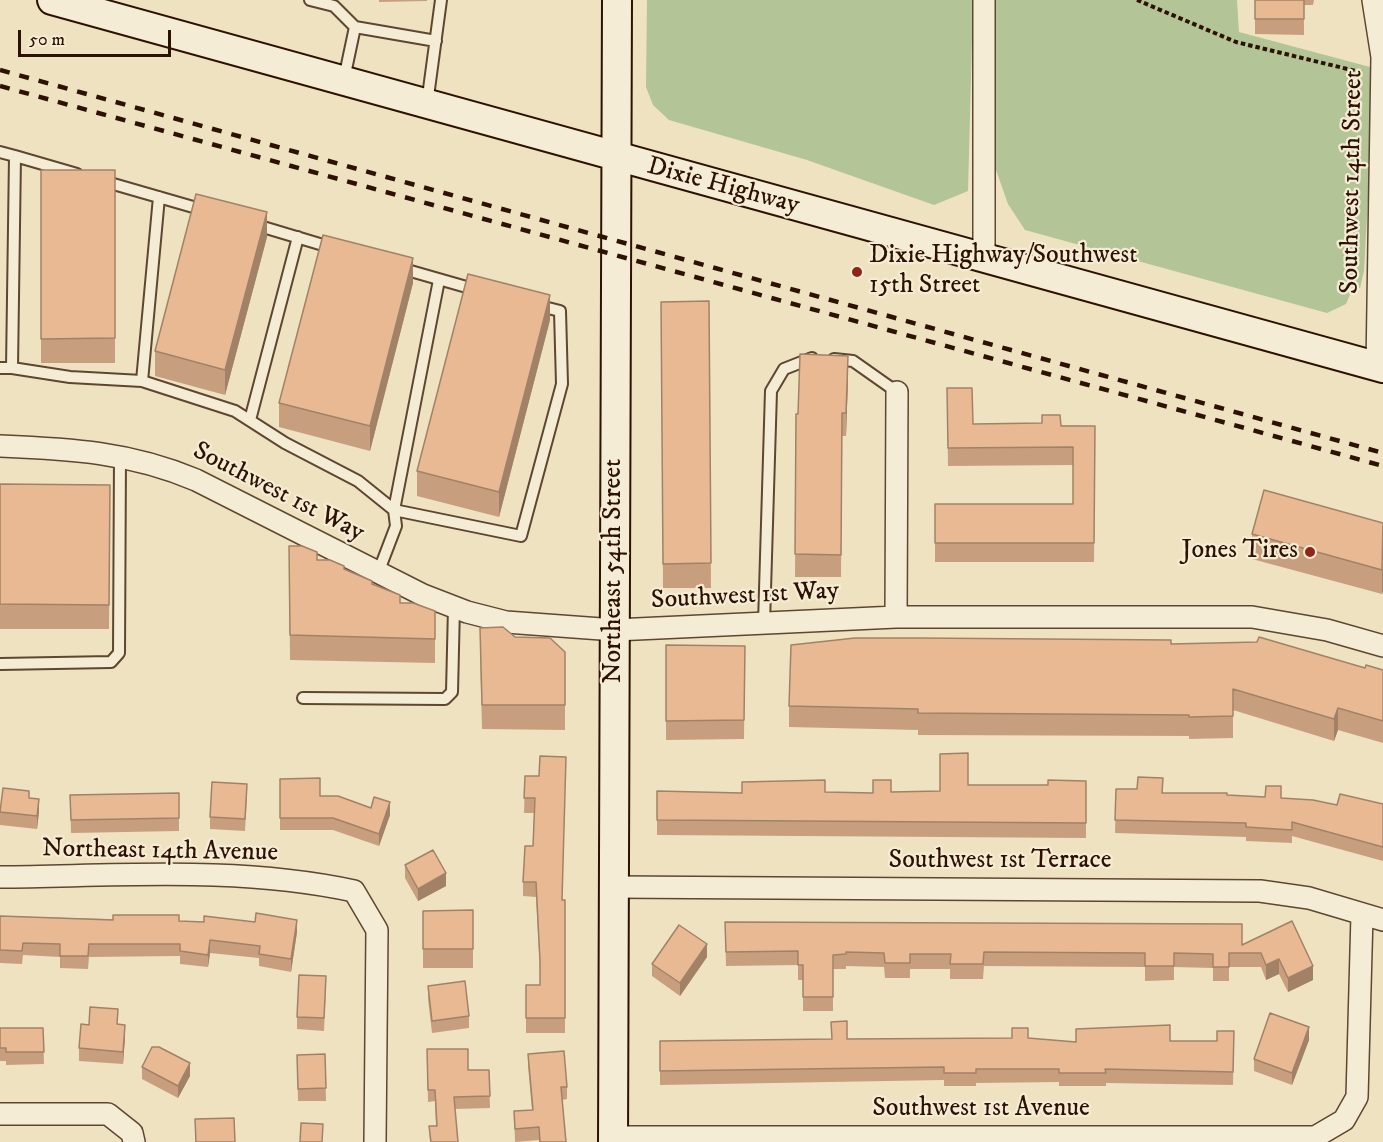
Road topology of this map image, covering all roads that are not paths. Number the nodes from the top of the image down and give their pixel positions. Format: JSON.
{"nodes":[{"id":1,"x":52,"y":0,"type":"edge"},
{"id":2,"x":310,"y":0,"type":"edge"},
{"id":3,"x":441,"y":0,"type":"edge"},
{"id":4,"x":617,"y":0,"type":"edge"},
{"id":5,"x":984,"y":0,"type":"edge"},
{"id":6,"x":1372,"y":0,"type":"edge"},
{"id":7,"x":355,"y":27,"type":"junction"},
{"id":8,"x":436,"y":41,"type":"junction"},
{"id":9,"x":1382,"y":76,"type":"edge"},
{"id":10,"x":344,"y":81,"type":"junction"},
{"id":11,"x":427,"y":104,"type":"junction"},
{"id":12,"x":0,"y":152,"type":"edge"},
{"id":13,"x":15,"y":156,"type":"junction"},
{"id":14,"x":616,"y":157,"type":"junction"},
{"id":15,"x":1382,"y":175,"type":"edge"},
{"id":16,"x":159,"y":197,"type":"junction"},
{"id":17,"x":222,"y":215,"type":"edge"},
{"id":18,"x":244,"y":221,"type":"edge"},
{"id":19,"x":298,"y":237,"type":"junction"},
{"id":20,"x":342,"y":250,"type":"edge"},
{"id":21,"x":984,"y":258,"type":"junction"},
{"id":22,"x":385,"y":264,"type":"edge"},
{"id":23,"x":439,"y":280,"type":"junction"},
{"id":24,"x":494,"y":295,"type":"edge"},
{"id":25,"x":527,"y":303,"type":"edge"},
{"id":26,"x":1380,"y":367,"type":"edge"},
{"id":27,"x":0,"y":368,"type":"edge"},
{"id":28,"x":12,"y":368,"type":"junction"},
{"id":29,"x":142,"y":381,"type":"junction"},
{"id":30,"x":897,"y":392,"type":"joint"},
{"id":31,"x":250,"y":420,"type":"junction"},
{"id":32,"x":0,"y":446,"type":"edge"},
{"id":33,"x":120,"y":456,"type":"junction"},
{"id":34,"x":394,"y":510,"type":"junction"},
{"id":35,"x":378,"y":573,"type":"junction"},
{"id":36,"x":454,"y":607,"type":"junction"},
{"id":37,"x":896,"y":617,"type":"junction"},
{"id":38,"x":764,"y":623,"type":"junction"},
{"id":39,"x":615,"y":630,"type":"junction"},
{"id":40,"x":1383,"y":646,"type":"edge"},
{"id":41,"x":0,"y":664,"type":"edge"},
{"id":42,"x":303,"y":698,"type":"dead end"},
{"id":43,"x":0,"y":877,"type":"edge"},
{"id":44,"x":613,"y":887,"type":"junction"},
{"id":45,"x":1362,"y":915,"type":"junction"},
{"id":46,"x":1383,"y":920,"type":"edge"},
{"id":47,"x":0,"y":1114,"type":"edge"},
{"id":48,"x":133,"y":1138,"type":"edge"},
{"id":49,"x":613,"y":1139,"type":"edge"},
{"id":50,"x":375,"y":1142,"type":"edge"}],
"edges":[{"from":1,"to":10,"type":"main road","name":"Dixie Highway"},
{"from":2,"to":7,"type":"lane"},
{"from":3,"to":8,"type":"lane"},
{"from":4,"to":14,"type":"main road","name":"Northeast 54th Street"},
{"from":5,"to":21,"type":"street"},
{"from":6,"to":9,"type":"street","name":"Southwest 14th Street"},
{"from":7,"to":8,"type":"lane"},
{"from":7,"to":10,"type":"lane"},
{"from":8,"to":11,"type":"lane"},
{"from":9,"to":15,"type":"street","name":"Southwest 14th Street"},
{"from":10,"to":11,"type":"main road","name":"Dixie Highway"},
{"from":11,"to":14,"type":"main road","name":"Dixie Highway"},
{"from":12,"to":13,"type":"lane"},
{"from":13,"to":16,"type":"lane"},
{"from":13,"to":28,"type":"lane"},
{"from":14,"to":21,"type":"main road","name":"Dixie Highway"},
{"from":14,"to":39,"type":"main road","name":"Northeast 54th Street"},
{"from":15,"to":26,"type":"street","name":"Southwest 14th Street"},
{"from":16,"to":17,"type":"lane"},
{"from":16,"to":29,"type":"lane"},
{"from":18,"to":19,"type":"lane"},
{"from":19,"to":20,"type":"lane"},
{"from":19,"to":31,"type":"lane"},
{"from":21,"to":26,"type":"main road","name":"Dixie Highway"},
{"from":22,"to":23,"type":"lane"},
{"from":23,"to":24,"type":"lane"},
{"from":23,"to":34,"type":"lane"},
{"from":25,"to":34,"type":"lane"},
{"from":27,"to":28,"type":"lane"},
{"from":28,"to":29,"type":"lane"},
{"from":29,"to":31,"type":"lane"},
{"from":30,"to":37,"type":"street"},
{"from":30,"to":38,"type":"lane"},
{"from":31,"to":34,"type":"lane"},
{"from":32,"to":33,"type":"street","name":"Southwest 1st Way"},
{"from":33,"to":35,"type":"street","name":"Southwest 1st Way"},
{"from":33,"to":41,"type":"lane"},
{"from":34,"to":35,"type":"lane"},
{"from":35,"to":36,"type":"street","name":"Southwest 1st Way"},
{"from":36,"to":39,"type":"street","name":"Southwest 1st Way"},
{"from":36,"to":42,"type":"lane"},
{"from":37,"to":38,"type":"street","name":"Southwest 1st Way"},
{"from":37,"to":40,"type":"street","name":"Southwest 1st Way"},
{"from":38,"to":39,"type":"street","name":"Southwest 1st Way"},
{"from":39,"to":44,"type":"main road","name":"Northeast 54th Street"},
{"from":43,"to":50,"type":"street","name":"Northeast 14th Avenue"},
{"from":44,"to":45,"type":"street","name":"Southwest 1st Terrace"},
{"from":44,"to":49,"type":"main road","name":"Northeast 54th Street"},
{"from":45,"to":46,"type":"street","name":"Southwest 1st Terrace"},
{"from":45,"to":49,"type":"street","name":"Southwest 1st Avenue"},
{"from":47,"to":48,"type":"street"}]}
